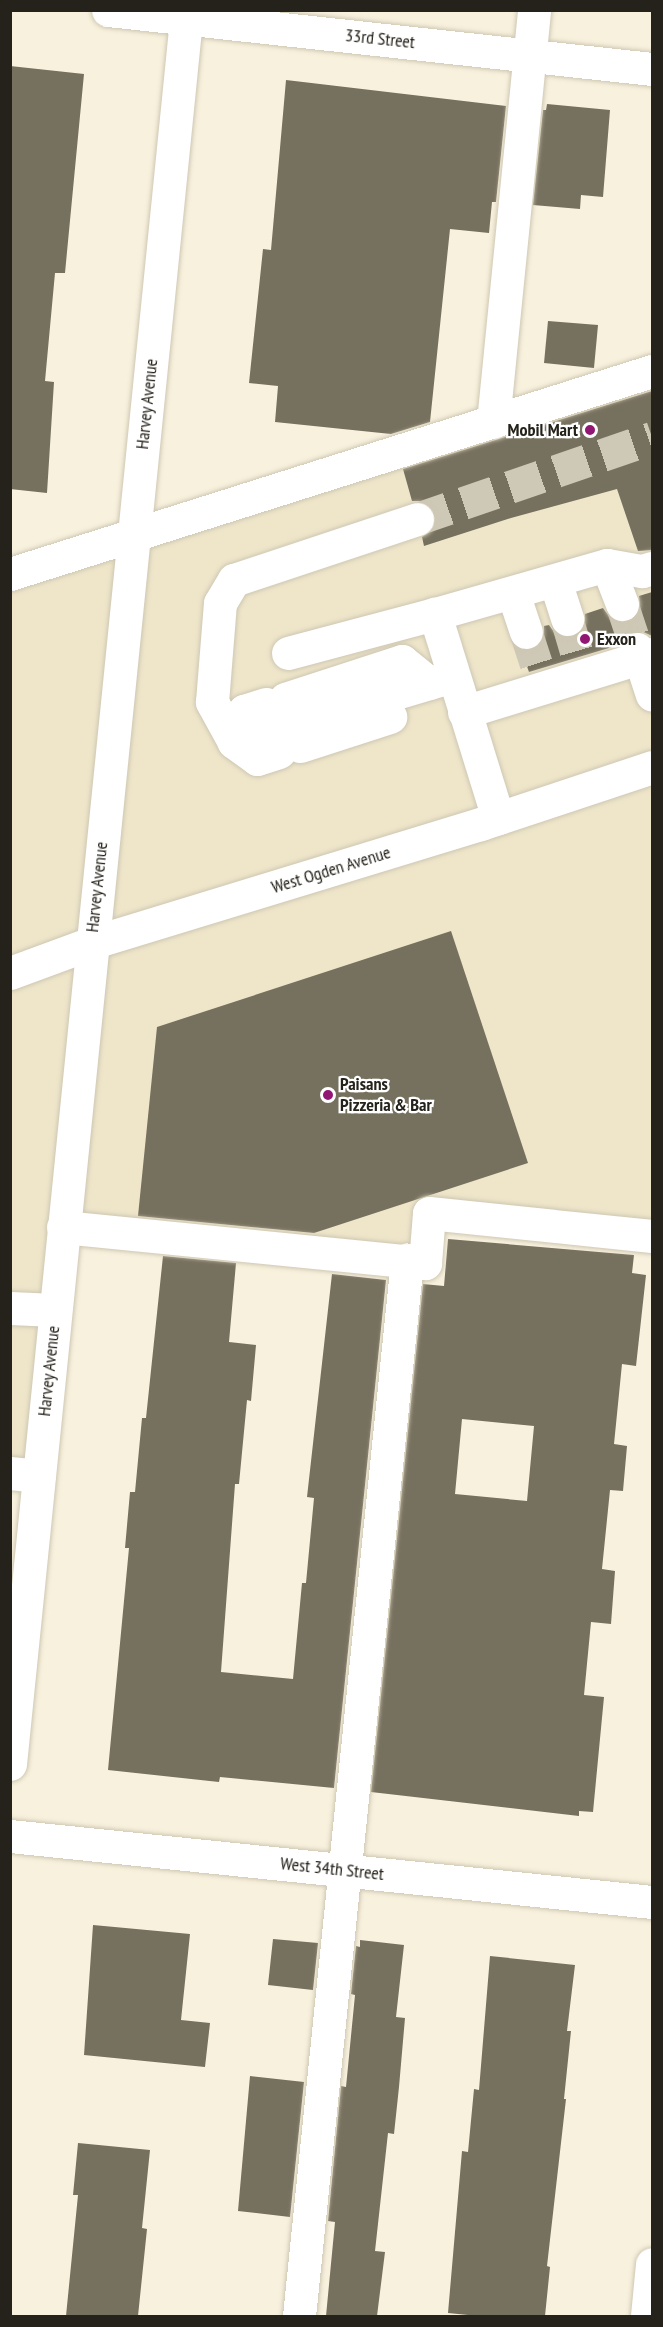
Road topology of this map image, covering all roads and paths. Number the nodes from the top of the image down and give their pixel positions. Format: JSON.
{"nodes":[{"id":1,"x":108,"y":10,"type":"edge"},
{"id":2,"x":534,"y":10,"type":"edge"},
{"id":3,"x":187,"y":15,"type":"edge"},
{"id":4,"x":530,"y":56,"type":"junction"},
{"id":5,"x":652,"y":69,"type":"edge"},
{"id":6,"x":652,"y":371,"type":"edge"},
{"id":7,"x":494,"y":422,"type":"junction"},
{"id":8,"x":417,"y":519,"type":"tunnel mouth"},
{"id":9,"x":133,"y":533,"type":"junction"},
{"id":10,"x":607,"y":565,"type":"junction"},
{"id":11,"x":652,"y":568,"type":"edge"},
{"id":12,"x":10,"y":574,"type":"edge"},
{"id":13,"x":555,"y":580,"type":"junction"},
{"id":14,"x":513,"y":593,"type":"junction"},
{"id":15,"x":622,"y":604,"type":"tunnel mouth"},
{"id":16,"x":435,"y":614,"type":"junction"},
{"id":17,"x":567,"y":619,"type":"tunnel mouth"},
{"id":18,"x":526,"y":632,"type":"tunnel mouth"},
{"id":19,"x":288,"y":653,"type":"dead end"},
{"id":20,"x":643,"y":654,"type":"edge"},
{"id":21,"x":441,"y":680,"type":"junction"},
{"id":22,"x":652,"y":695,"type":"edge"},
{"id":23,"x":464,"y":712,"type":"junction"},
{"id":24,"x":282,"y":726,"type":"junction"},
{"id":25,"x":652,"y":767,"type":"edge"},
{"id":26,"x":498,"y":818,"type":"junction"},
{"id":27,"x":91,"y":944,"type":"junction"},
{"id":28,"x":10,"y":973,"type":"edge"},
{"id":29,"x":63,"y":1227,"type":"junction"},
{"id":30,"x":652,"y":1236,"type":"edge"},
{"id":31,"x":407,"y":1260,"type":"junction"},
{"id":32,"x":10,"y":1308,"type":"edge"},
{"id":33,"x":55,"y":1310,"type":"junction"},
{"id":34,"x":25,"y":1474,"type":"edge"},
{"id":35,"x":10,"y":1764,"type":"edge"},
{"id":36,"x":10,"y":1836,"type":"edge"},
{"id":37,"x":345,"y":1870,"type":"junction"},
{"id":38,"x":652,"y":1902,"type":"edge"},
{"id":39,"x":652,"y":2264,"type":"edge"},
{"id":40,"x":299,"y":2316,"type":"edge"},
{"id":41,"x":647,"y":2316,"type":"edge"}],
"edges":[{"from":1,"to":3,"type":"street","name":"33rd Street"},
{"from":2,"to":4,"type":"street"},
{"from":3,"to":4,"type":"street","name":"33rd Street"},
{"from":3,"to":9,"type":"street","name":"Harvey Avenue"},
{"from":4,"to":5,"type":"street","name":"33rd Street"},
{"from":4,"to":7,"type":"street"},
{"from":6,"to":7,"type":"street"},
{"from":7,"to":9,"type":"street"},
{"from":8,"to":24,"type":"street"},
{"from":9,"to":12,"type":"street"},
{"from":9,"to":27,"type":"street","name":"Harvey Avenue"},
{"from":10,"to":11,"type":"street"},
{"from":10,"to":13,"type":"street"},
{"from":10,"to":15,"type":"street"},
{"from":13,"to":14,"type":"street"},
{"from":13,"to":17,"type":"street"},
{"from":14,"to":16,"type":"street"},
{"from":14,"to":18,"type":"street"},
{"from":16,"to":19,"type":"street"},
{"from":16,"to":21,"type":"street"},
{"from":20,"to":22,"type":"street"},
{"from":20,"to":23,"type":"street"},
{"from":21,"to":23,"type":"street"},
{"from":21,"to":24,"type":"street"},
{"from":21,"to":24,"type":"street"},
{"from":23,"to":26,"type":"street"},
{"from":25,"to":26,"type":"street","name":"West Ogden Avenue"},
{"from":26,"to":27,"type":"street","name":"West Ogden Avenue"},
{"from":27,"to":28,"type":"street","name":"West Ogden Avenue"},
{"from":27,"to":29,"type":"street","name":"Harvey Avenue"},
{"from":29,"to":31,"type":"street"},
{"from":29,"to":33,"type":"street","name":"Harvey Avenue"},
{"from":30,"to":31,"type":"street"},
{"from":31,"to":37,"type":"street"},
{"from":32,"to":33,"type":"street"},
{"from":33,"to":34,"type":"street","name":"Harvey Avenue"},
{"from":34,"to":35,"type":"street","name":"Harvey Avenue"},
{"from":36,"to":37,"type":"street","name":"West 34th Street"},
{"from":37,"to":38,"type":"street","name":"West 34th Street"},
{"from":37,"to":40,"type":"street"},
{"from":39,"to":41,"type":"street"}]}
